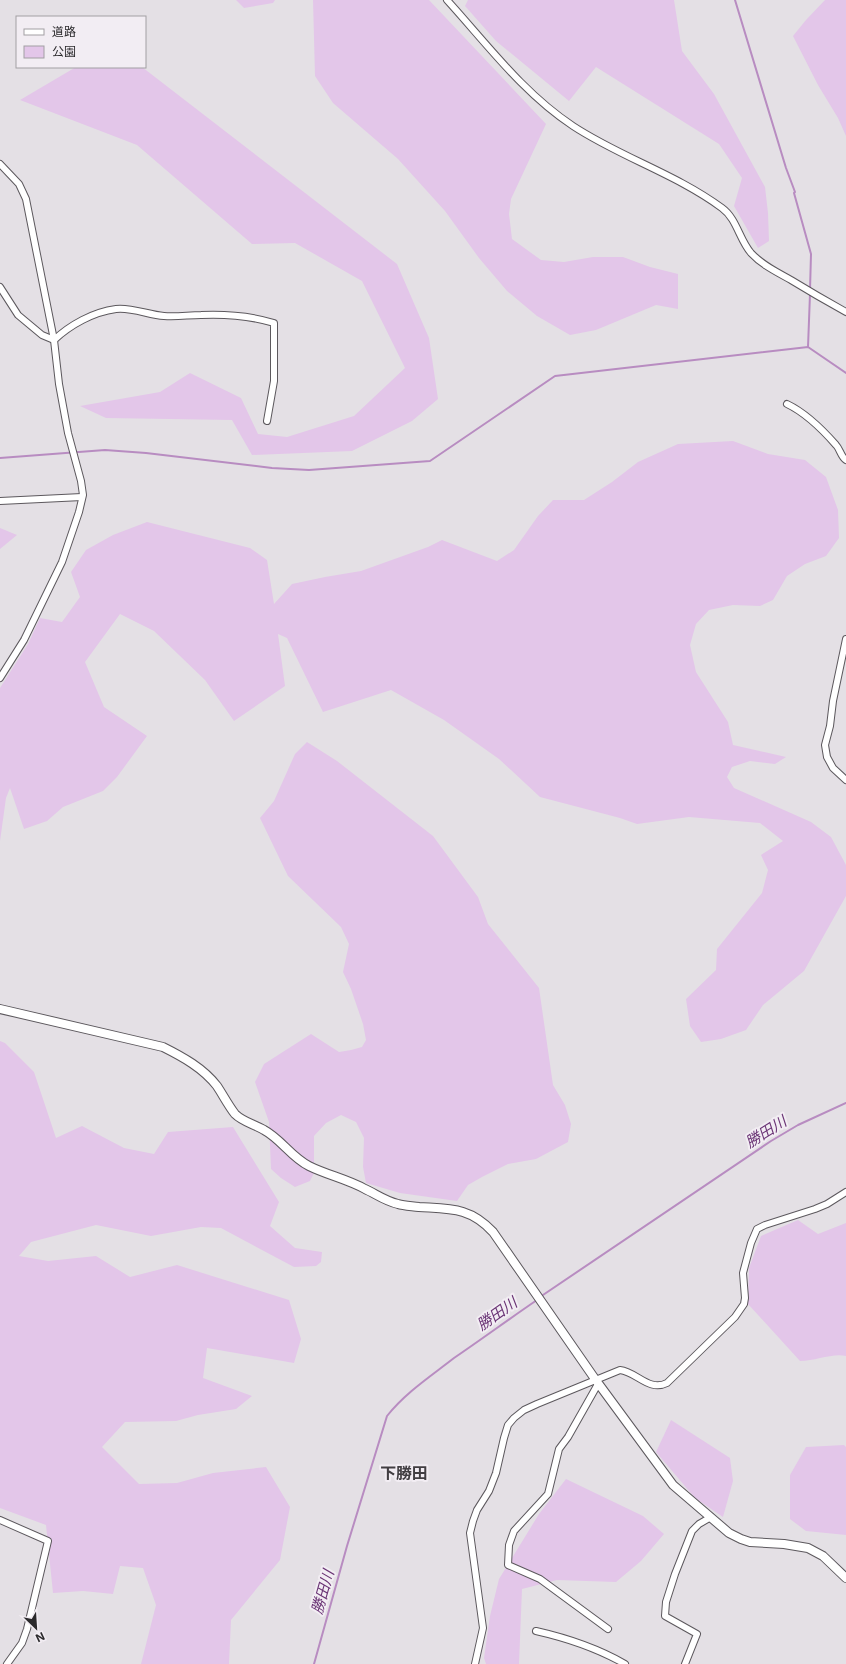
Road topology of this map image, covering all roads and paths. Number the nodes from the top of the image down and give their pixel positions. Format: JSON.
{"nodes":[{"id":1,"x":447,"y":0,"type":"edge"},
{"id":2,"x":0,"y":164,"type":"edge"},
{"id":3,"x":0,"y":287,"type":"edge"},
{"id":4,"x":846,"y":312,"type":"edge"},
{"id":5,"x":54,"y":340,"type":"junction"},
{"id":6,"x":787,"y":404,"type":"dead end"},
{"id":7,"x":267,"y":421,"type":"dead end"},
{"id":8,"x":846,"y":460,"type":"edge"},
{"id":9,"x":82,"y":497,"type":"junction"},
{"id":10,"x":0,"y":501,"type":"edge"},
{"id":11,"x":846,"y":639,"type":"edge"},
{"id":12,"x":0,"y":678,"type":"edge"},
{"id":13,"x":846,"y":780,"type":"edge"},
{"id":14,"x":0,"y":1009,"type":"edge"},
{"id":15,"x":846,"y":1192,"type":"edge"},
{"id":16,"x":597,"y":1382,"type":"junction"},
{"id":17,"x":711,"y":1517,"type":"junction"},
{"id":18,"x":0,"y":1520,"type":"edge"},
{"id":19,"x":846,"y":1578,"type":"edge"},
{"id":20,"x":608,"y":1629,"type":"dead end"},
{"id":21,"x":536,"y":1631,"type":"dead end"},
{"id":22,"x":7,"y":1664,"type":"edge"},
{"id":23,"x":475,"y":1664,"type":"edge"},
{"id":24,"x":625,"y":1664,"type":"edge"},
{"id":25,"x":685,"y":1664,"type":"edge"}],
"edges":[{"from":1,"to":4,"type":"street"},
{"from":2,"to":5,"type":"street"},
{"from":3,"to":5,"type":"street"},
{"from":5,"to":7,"type":"street"},
{"from":5,"to":9,"type":"street"},
{"from":6,"to":8,"type":"street"},
{"from":9,"to":10,"type":"street"},
{"from":9,"to":12,"type":"street"},
{"from":11,"to":13,"type":"street"},
{"from":14,"to":16,"type":"street"},
{"from":15,"to":16,"type":"street"},
{"from":16,"to":17,"type":"street"},
{"from":16,"to":20,"type":"street"},
{"from":16,"to":23,"type":"street"},
{"from":17,"to":19,"type":"street"},
{"from":17,"to":25,"type":"street"},
{"from":18,"to":22,"type":"street"},
{"from":21,"to":24,"type":"street"}]}
